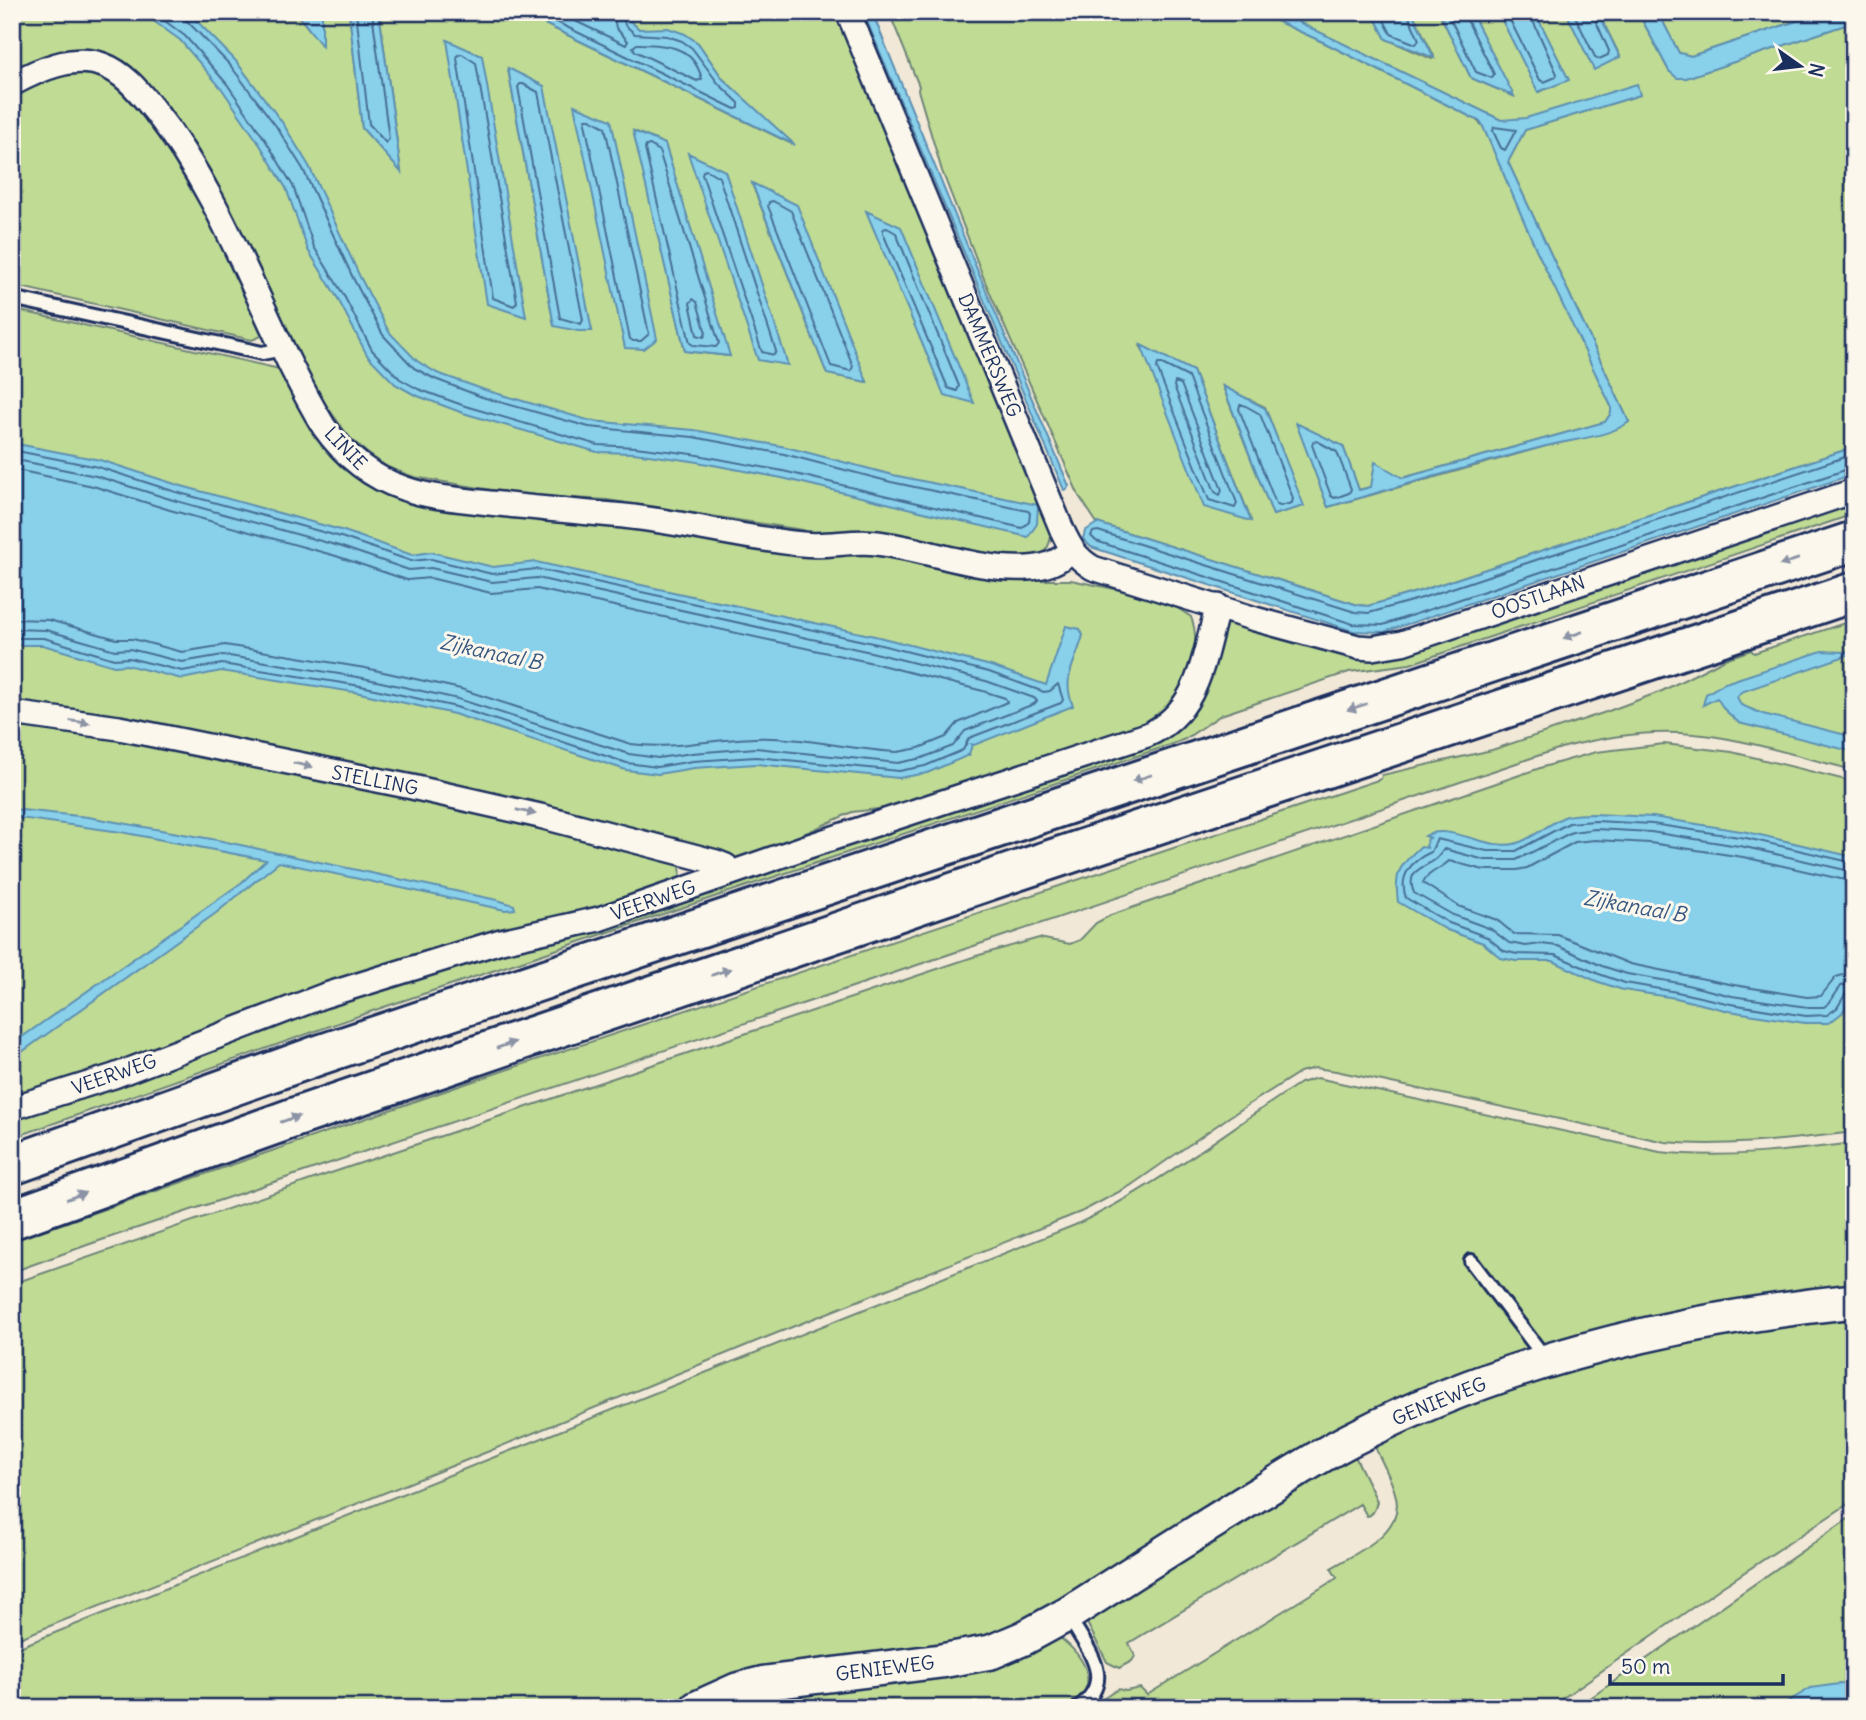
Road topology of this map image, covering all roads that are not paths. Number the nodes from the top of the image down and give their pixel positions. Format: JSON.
{"nodes":[{"id":1,"x":848,"y":12,"type":"edge"},
{"id":2,"x":12,"y":84,"type":"edge"},
{"id":3,"x":12,"y":298,"type":"edge"},
{"id":4,"x":284,"y":349,"type":"junction"},
{"id":5,"x":1854,"y":491,"type":"edge"},
{"id":6,"x":1854,"y":541,"type":"edge"},
{"id":7,"x":1071,"y":551,"type":"junction"},
{"id":8,"x":1854,"y":592,"type":"edge"},
{"id":9,"x":1218,"y":606,"type":"junction"},
{"id":10,"x":12,"y":713,"type":"edge"},
{"id":11,"x":730,"y":873,"type":"junction"},
{"id":12,"x":12,"y":1108,"type":"edge"},
{"id":13,"x":12,"y":1165,"type":"edge"},
{"id":14,"x":12,"y":1219,"type":"edge"},
{"id":15,"x":1471,"y":1261,"type":"dead end"},
{"id":16,"x":1854,"y":1301,"type":"edge"},
{"id":17,"x":1547,"y":1361,"type":"junction"},
{"id":18,"x":1068,"y":1614,"type":"junction"},
{"id":19,"x":697,"y":1708,"type":"edge"},
{"id":20,"x":1078,"y":1708,"type":"edge"}],
"edges":[{"from":1,"to":7,"type":"street","name":"DAMMERSWEG"},
{"from":2,"to":4,"type":"street","name":"LINIE"},
{"from":3,"to":4,"type":"lane"},
{"from":4,"to":7,"type":"street","name":"LINIE"},
{"from":5,"to":9,"type":"street","name":"OOSTLAAN"},
{"from":6,"to":13,"type":"highway","one_way":true},
{"from":7,"to":9,"type":"street"},
{"from":14,"to":8,"type":"highway","one_way":true},
{"from":9,"to":11,"type":"street","name":"VEERWEG"},
{"from":10,"to":11,"type":"street","name":"STELLING","one_way":true},
{"from":11,"to":12,"type":"street","name":"VEERWEG"},
{"from":15,"to":17,"type":"lane"},
{"from":16,"to":17,"type":"street","name":"GENIEWEG"},
{"from":17,"to":18,"type":"street","name":"GENIEWEG"},
{"from":18,"to":19,"type":"street","name":"GENIEWEG"},
{"from":18,"to":20,"type":"lane"}]}
